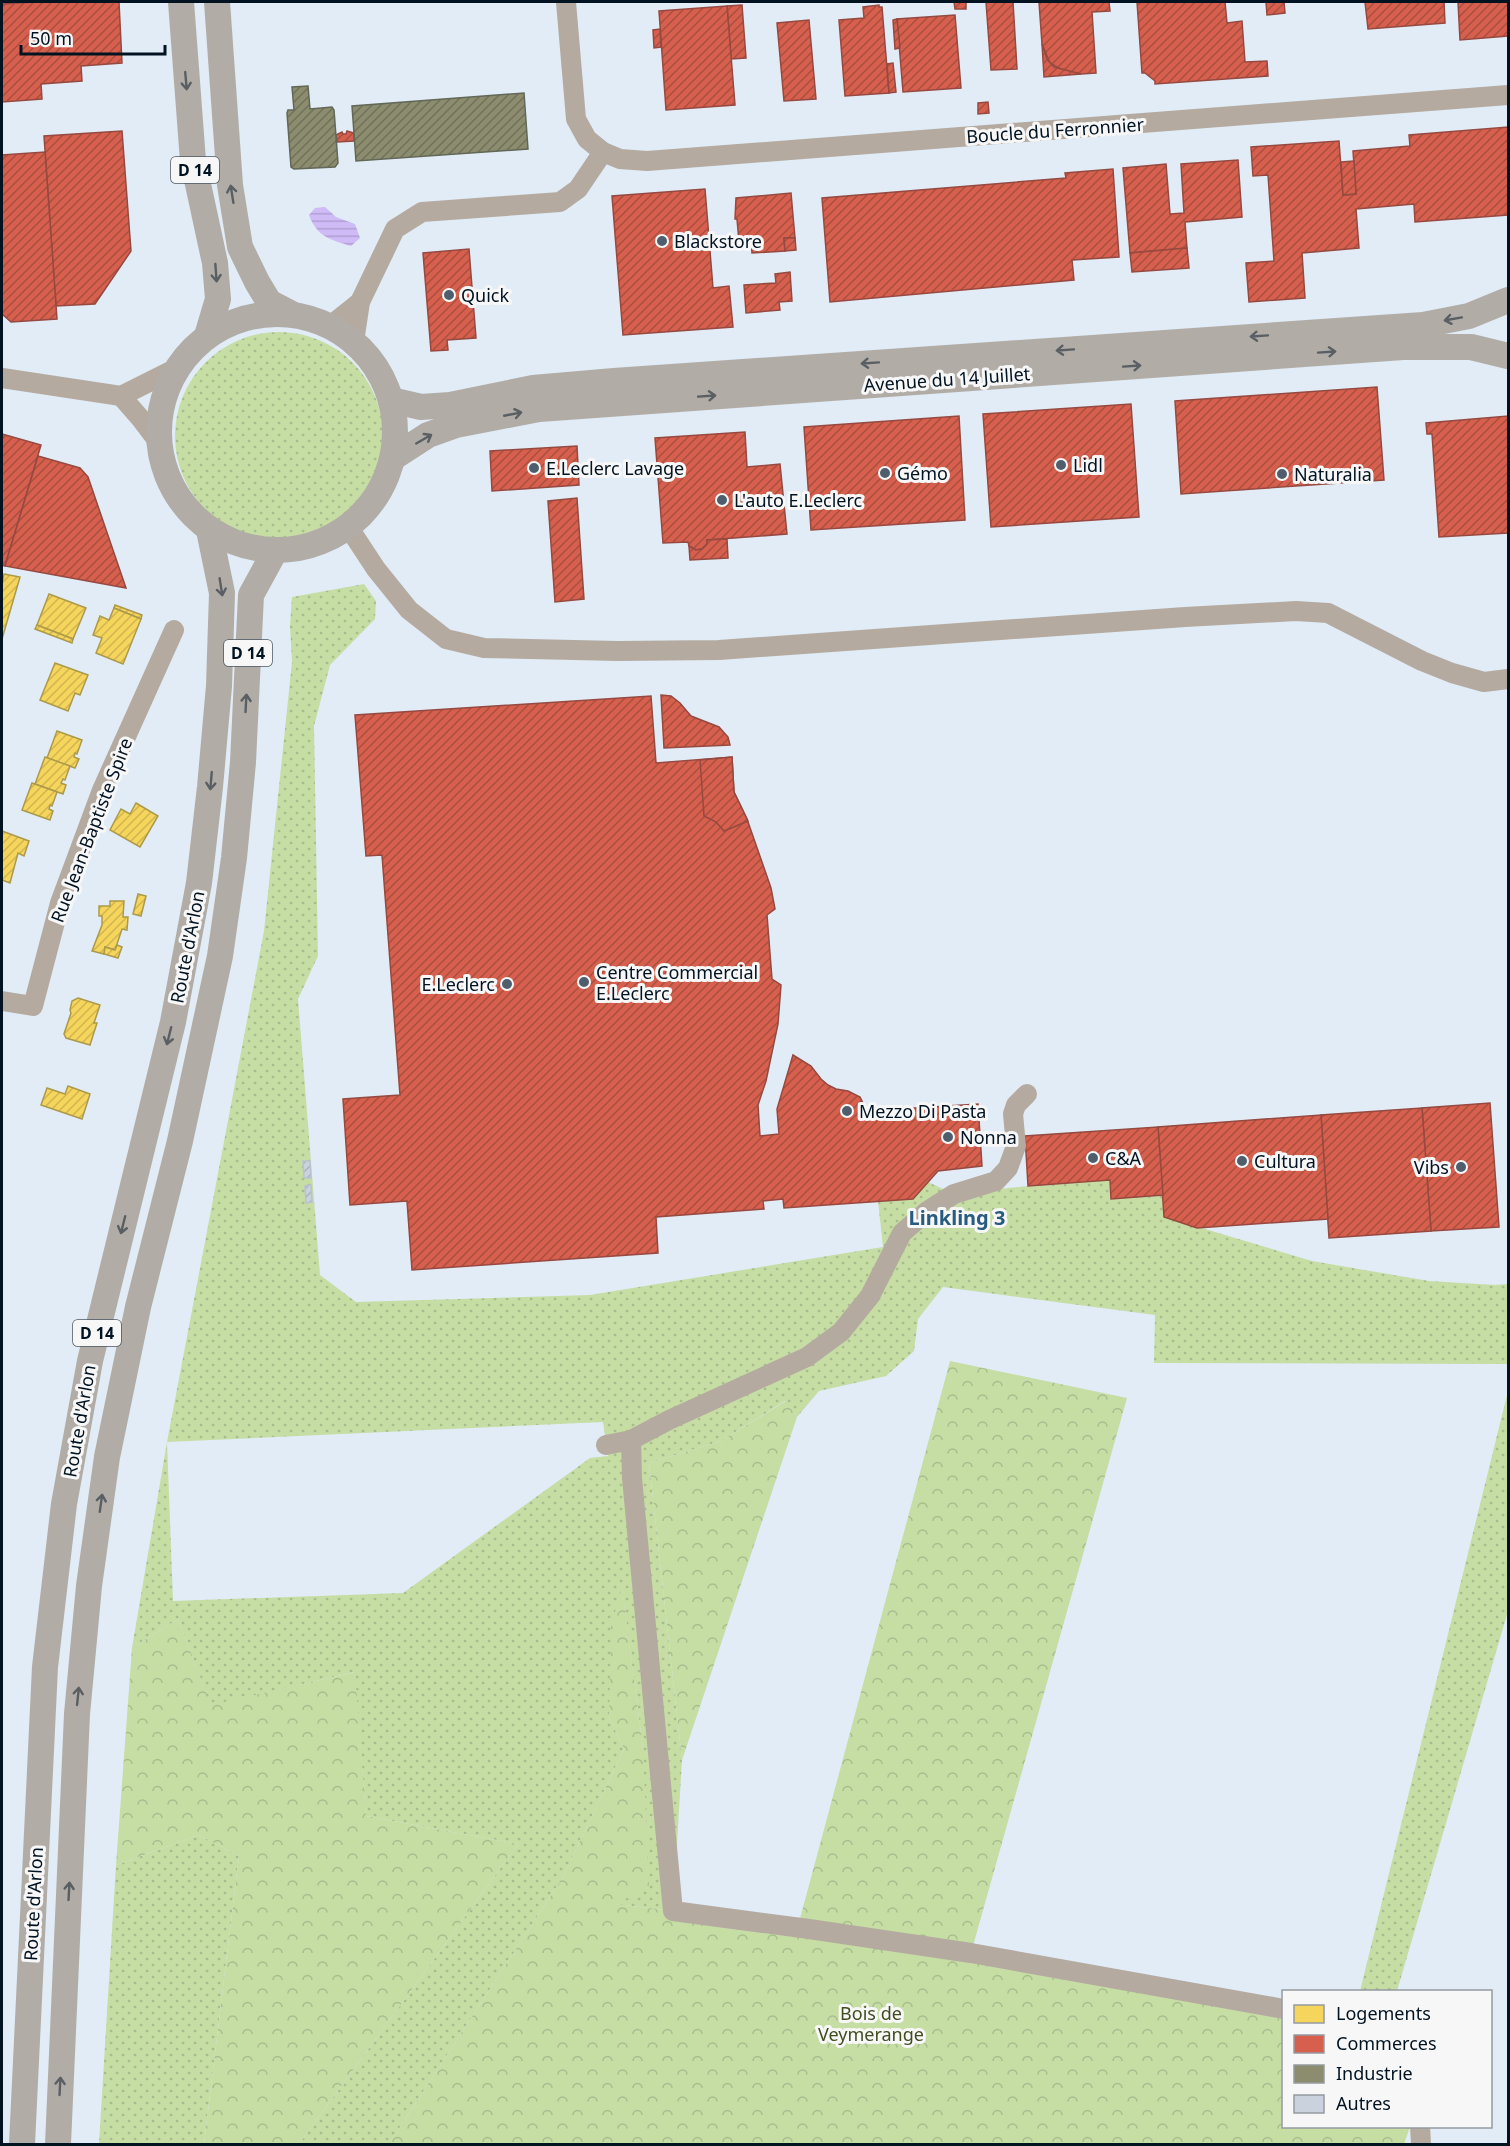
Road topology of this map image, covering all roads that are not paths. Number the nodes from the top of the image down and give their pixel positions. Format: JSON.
{"nodes":[{"id":1,"x":181,"y":2,"type":"edge"},
{"id":2,"x":218,"y":2,"type":"edge"},
{"id":3,"x":567,"y":2,"type":"edge"},
{"id":4,"x":1509,"y":94,"type":"edge"},
{"id":5,"x":603,"y":152,"type":"junction"},
{"id":6,"x":1509,"y":300,"type":"edge"},
{"id":7,"x":360,"y":302,"type":"junction"},
{"id":8,"x":292,"y":314,"type":"junction"},
{"id":9,"x":330,"y":326,"type":"junction"},
{"id":10,"x":207,"y":336,"type":"junction"},
{"id":11,"x":354,"y":342,"type":"junction"},
{"id":12,"x":1509,"y":356,"type":"edge"},
{"id":13,"x":177,"y":368,"type":"junction"},
{"id":14,"x":2,"y":378,"type":"edge"},
{"id":15,"x":121,"y":396,"type":"junction"},
{"id":16,"x":391,"y":400,"type":"junction"},
{"id":17,"x":160,"y":444,"type":"junction"},
{"id":18,"x":394,"y":457,"type":"junction"},
{"id":19,"x":349,"y":528,"type":"junction"},
{"id":20,"x":209,"y":530,"type":"junction"},
{"id":21,"x":275,"y":551,"type":"junction"},
{"id":22,"x":174,"y":630,"type":"dead end"},
{"id":23,"x":1509,"y":679,"type":"edge"},
{"id":24,"x":2,"y":1001,"type":"edge"},
{"id":25,"x":1027,"y":1094,"type":"dead end"},
{"id":26,"x":631,"y":1440,"type":"junction"},
{"id":27,"x":606,"y":1445,"type":"dead end"},
{"id":28,"x":1282,"y":2009,"type":"edge"},
{"id":29,"x":1420,"y":2128,"type":"edge"},
{"id":30,"x":22,"y":2145,"type":"edge"},
{"id":31,"x":58,"y":2145,"type":"edge"},
{"id":32,"x":1422,"y":2145,"type":"edge"}],
"edges":[{"from":1,"to":10,"type":"main road","number":"D 14","one_way":true},
{"from":8,"to":2,"type":"main road","number":"D 14","one_way":true},
{"from":3,"to":5,"type":"street"},
{"from":4,"to":5,"type":"street","name":"Boucle du Ferronnier"},
{"from":5,"to":7,"type":"street"},
{"from":6,"to":16,"type":"main road","name":"Avenue du 14 Juillet","one_way":true},
{"from":7,"to":9,"type":"street"},
{"from":7,"to":11,"type":"street"},
{"from":8,"to":9,"type":"main road"},
{"from":8,"to":10,"type":"main road"},
{"from":9,"to":11,"type":"main road"},
{"from":10,"to":13,"type":"main road"},
{"from":11,"to":16,"type":"main road"},
{"from":18,"to":12,"type":"main road","name":"Avenue du 14 Juillet","one_way":true},
{"from":13,"to":15,"type":"street"},
{"from":13,"to":17,"type":"main road"},
{"from":14,"to":15,"type":"street"},
{"from":15,"to":17,"type":"street"},
{"from":16,"to":18,"type":"main road"},
{"from":17,"to":20,"type":"main road"},
{"from":18,"to":19,"type":"main road"},
{"from":19,"to":21,"type":"main road"},
{"from":19,"to":23,"type":"street"},
{"from":20,"to":21,"type":"main road"},
{"from":20,"to":30,"type":"main road","name":"Route d'Arlon","number":"D 14","one_way":true},
{"from":31,"to":21,"type":"main road","name":"Route d'Arlon","number":"D 14","one_way":true},
{"from":22,"to":24,"type":"street","name":"Rue Jean-Baptiste Spire"},
{"from":25,"to":26,"type":"street"},
{"from":26,"to":27,"type":"street"},
{"from":26,"to":28,"type":"street"},
{"from":29,"to":32,"type":"street"}]}
